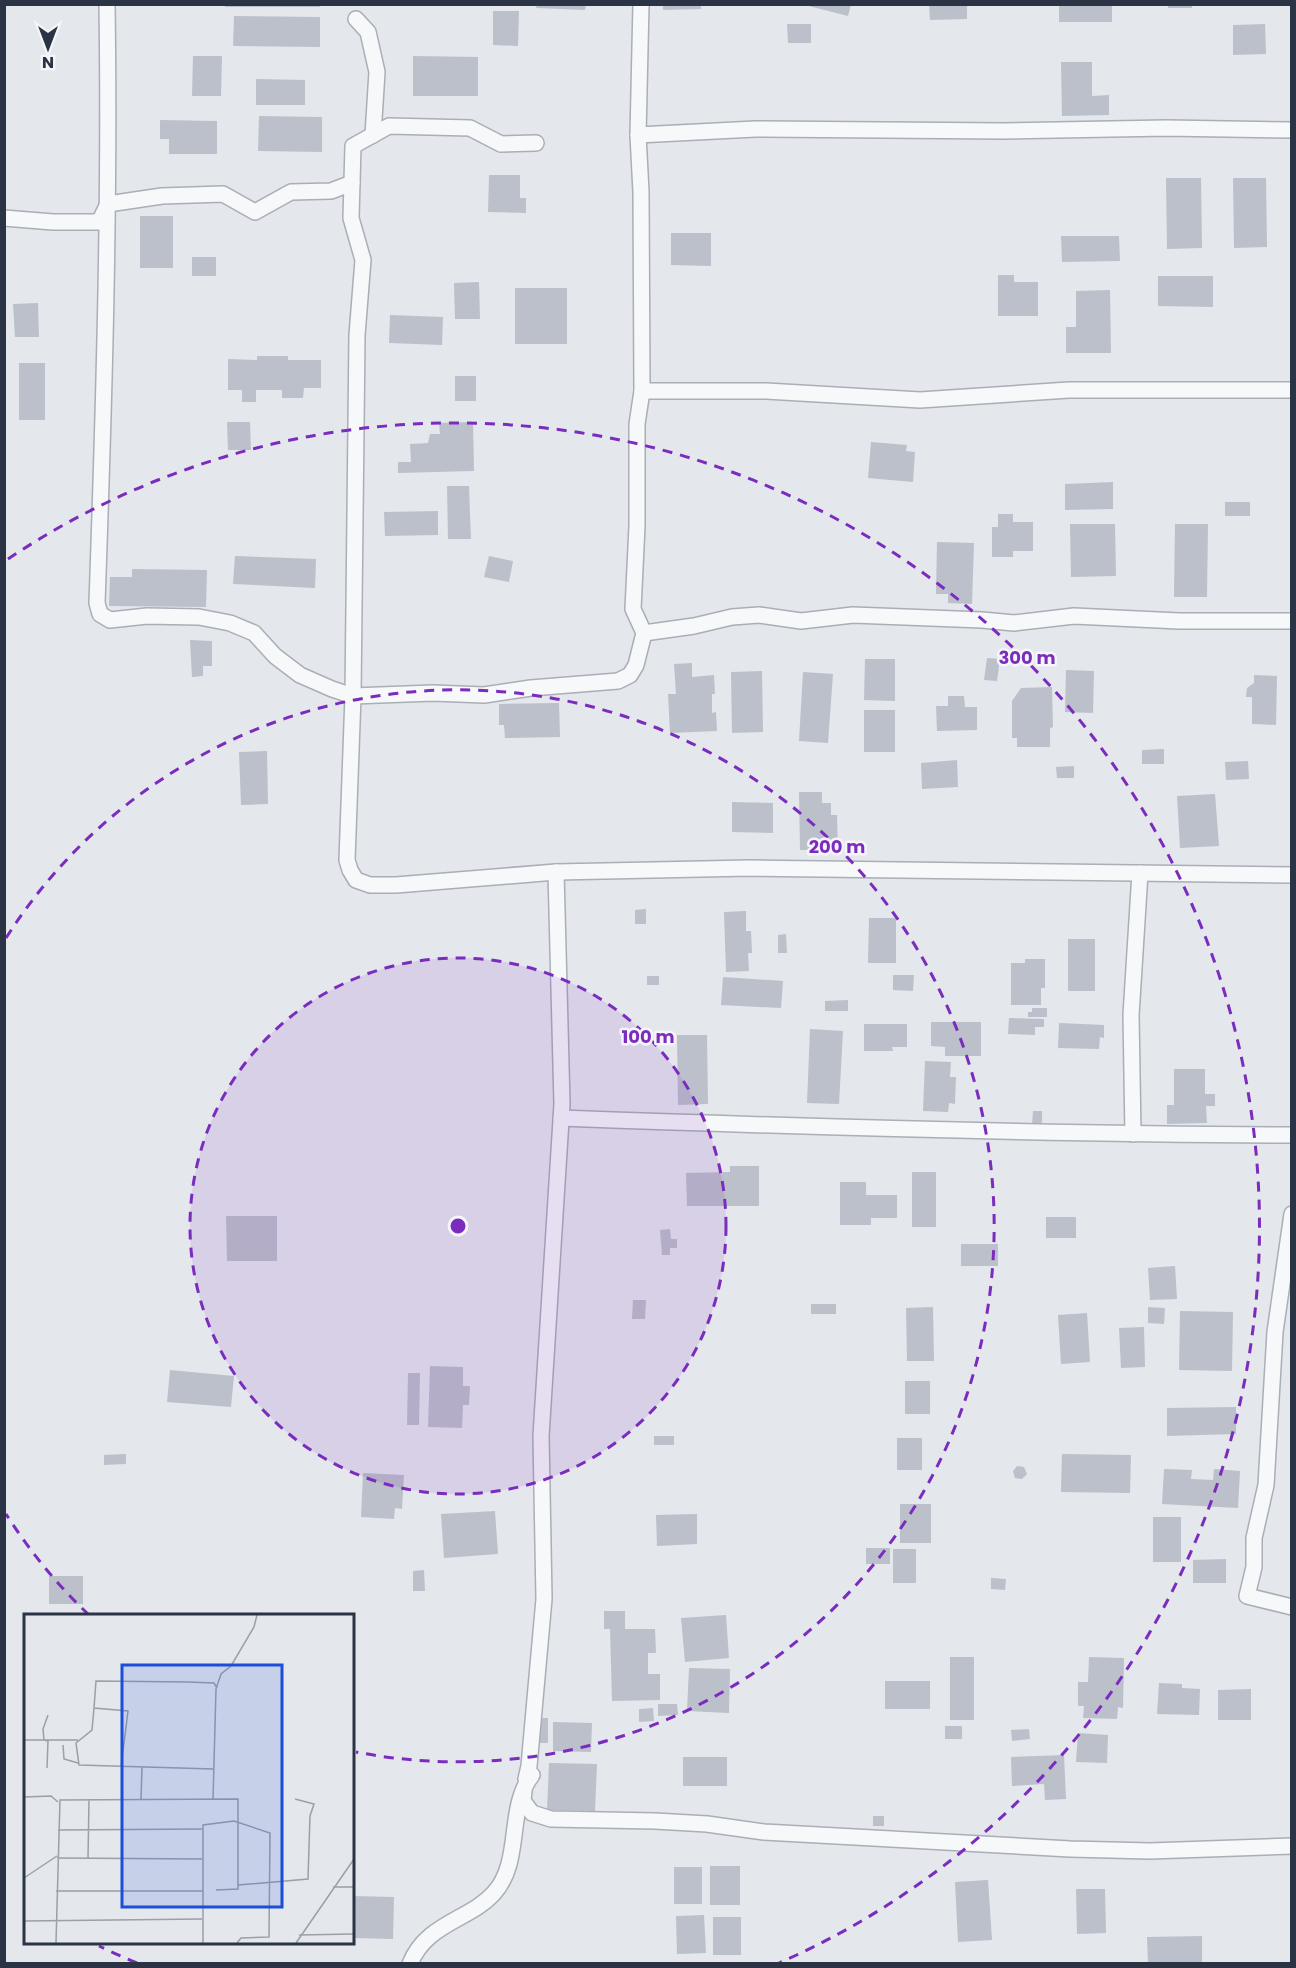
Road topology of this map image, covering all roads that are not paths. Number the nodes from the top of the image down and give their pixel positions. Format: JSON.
{"nodes":[{"id":1,"x":107,"y":4,"type":"edge"},
{"id":2,"x":641,"y":4,"type":"edge"},
{"id":3,"x":356,"y":19,"type":"dead end"},
{"id":4,"x":1292,"y":130,"type":"edge"},
{"id":5,"x":373,"y":135,"type":"junction"},
{"id":6,"x":638,"y":135,"type":"junction"},
{"id":7,"x":536,"y":143,"type":"dead end"},
{"id":8,"x":352,"y":183,"type":"junction"},
{"id":9,"x":108,"y":204,"type":"junction"},
{"id":10,"x":4,"y":218,"type":"edge"},
{"id":11,"x":1292,"y":390,"type":"edge"},
{"id":12,"x":642,"y":391,"type":"junction"},
{"id":13,"x":1292,"y":621,"type":"edge"},
{"id":14,"x":644,"y":633,"type":"junction"},
{"id":15,"x":353,"y":696,"type":"junction"},
{"id":16,"x":556,"y":872,"type":"junction"},
{"id":17,"x":1140,"y":873,"type":"junction"},
{"id":18,"x":1292,"y":875,"type":"edge"},
{"id":19,"x":561,"y":1118,"type":"junction"},
{"id":20,"x":1133,"y":1134,"type":"junction"},
{"id":21,"x":1292,"y":1135,"type":"edge"},
{"id":22,"x":1292,"y":1214,"type":"edge"},
{"id":23,"x":1292,"y":1607,"type":"edge"},
{"id":24,"x":525,"y":1782,"type":"junction"},
{"id":25,"x":1292,"y":1845,"type":"edge"},
{"id":26,"x":410,"y":1964,"type":"edge"}],
"edges":[{"from":1,"to":9,"type":"street"},
{"from":2,"to":6,"type":"street"},
{"from":3,"to":5,"type":"street"},
{"from":4,"to":6,"type":"street"},
{"from":5,"to":7,"type":"street"},
{"from":5,"to":8,"type":"street"},
{"from":6,"to":12,"type":"street"},
{"from":8,"to":9,"type":"street"},
{"from":8,"to":15,"type":"street"},
{"from":9,"to":10,"type":"street"},
{"from":9,"to":15,"type":"street"},
{"from":11,"to":12,"type":"street"},
{"from":12,"to":14,"type":"street"},
{"from":13,"to":14,"type":"street"},
{"from":14,"to":15,"type":"street"},
{"from":15,"to":16,"type":"street"},
{"from":16,"to":17,"type":"street"},
{"from":16,"to":19,"type":"street"},
{"from":17,"to":18,"type":"street"},
{"from":17,"to":20,"type":"street"},
{"from":19,"to":20,"type":"street"},
{"from":19,"to":24,"type":"street"},
{"from":20,"to":21,"type":"street"},
{"from":22,"to":23,"type":"street"},
{"from":24,"to":25,"type":"street"},
{"from":24,"to":26,"type":"street"}]}
